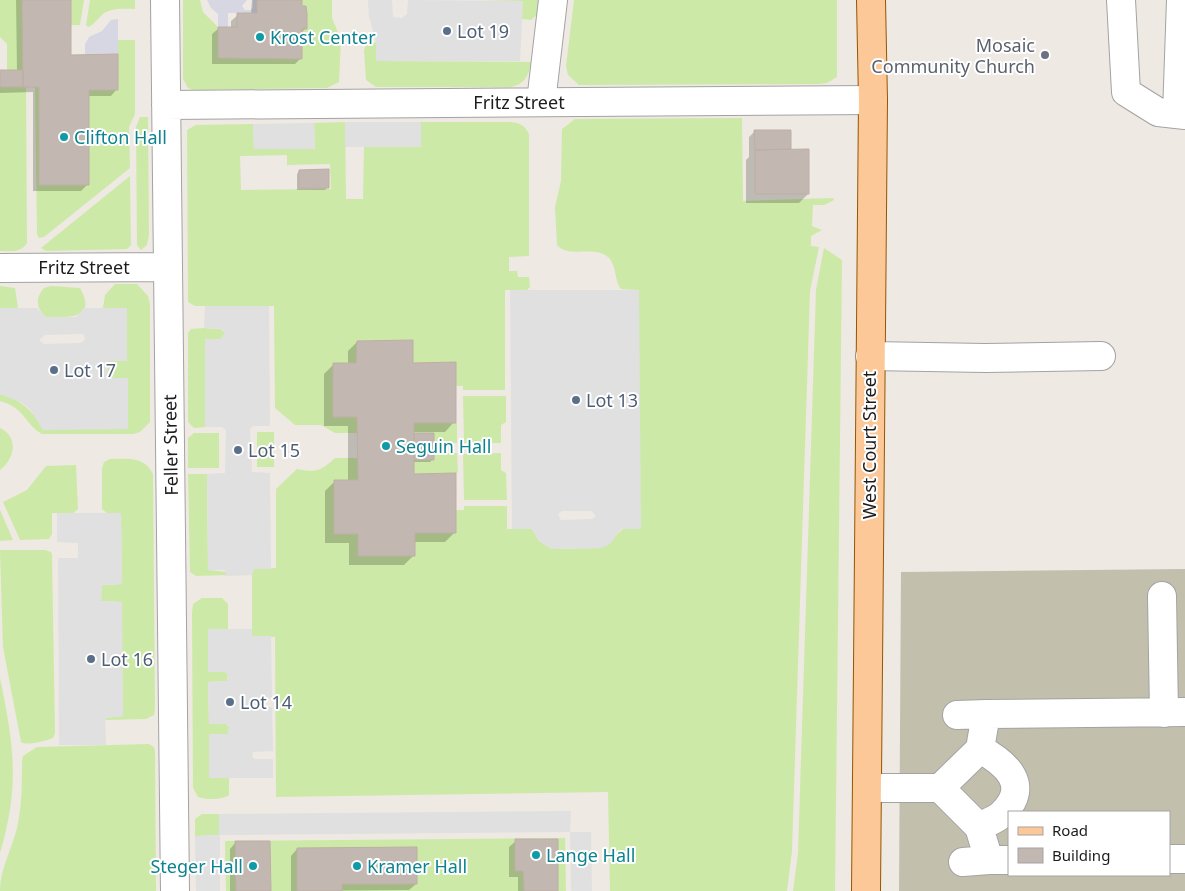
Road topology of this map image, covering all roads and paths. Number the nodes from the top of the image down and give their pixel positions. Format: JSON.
{"nodes":[{"id":1,"x":164,"y":0,"type":"edge"},
{"id":2,"x":553,"y":0,"type":"edge"},
{"id":3,"x":871,"y":0,"type":"edge"},
{"id":4,"x":1121,"y":0,"type":"edge"},
{"id":5,"x":1181,"y":0,"type":"edge"},
{"id":6,"x":873,"y":100,"type":"junction"},
{"id":7,"x":541,"y":102,"type":"junction"},
{"id":8,"x":166,"y":105,"type":"junction"},
{"id":9,"x":1181,"y":115,"type":"edge"},
{"id":10,"x":168,"y":267,"type":"junction"},
{"id":11,"x":0,"y":268,"type":"edge"},
{"id":12,"x":870,"y":356,"type":"junction"},
{"id":13,"x":1101,"y":356,"type":"dead end"},
{"id":14,"x":1162,"y":596,"type":"dead end"},
{"id":15,"x":1175,"y":713,"type":"edge"},
{"id":16,"x":957,"y":714,"type":"dead end"},
{"id":17,"x":986,"y":714,"type":"junction"},
{"id":18,"x":980,"y":749,"type":"junction"},
{"id":19,"x":867,"y":788,"type":"junction"},
{"id":20,"x":940,"y":788,"type":"junction"},
{"id":21,"x":979,"y":827,"type":"junction"},
{"id":22,"x":1170,"y":859,"type":"edge"},
{"id":23,"x":1185,"y":859,"type":"edge"},
{"id":24,"x":987,"y":861,"type":"edge"},
{"id":25,"x":175,"y":891,"type":"edge"},
{"id":26,"x":866,"y":891,"type":"edge"}],
"edges":[{"from":1,"to":8,"type":"street","name":"Feller Street"},
{"from":2,"to":7,"type":"street"},
{"from":3,"to":6,"type":"main road","name":"West Court Street"},
{"from":4,"to":9,"type":"street"},
{"from":5,"to":9,"type":"street"},
{"from":6,"to":7,"type":"street","name":"Fritz Street"},
{"from":6,"to":12,"type":"main road","name":"West Court Street"},
{"from":7,"to":8,"type":"street","name":"Fritz Street"},
{"from":8,"to":10,"type":"street","name":"Feller Street"},
{"from":10,"to":11,"type":"street","name":"Fritz Street"},
{"from":10,"to":25,"type":"street","name":"Feller Street"},
{"from":12,"to":13,"type":"street"},
{"from":12,"to":19,"type":"main road","name":"West Court Street"},
{"from":14,"to":15,"type":"street"},
{"from":15,"to":17,"type":"street"},
{"from":16,"to":17,"type":"street"},
{"from":17,"to":18,"type":"street"},
{"from":18,"to":20,"type":"street"},
{"from":18,"to":21,"type":"street"},
{"from":19,"to":20,"type":"street"},
{"from":19,"to":26,"type":"main road","name":"West Court Street"},
{"from":20,"to":21,"type":"street"},
{"from":21,"to":24,"type":"street"},
{"from":22,"to":23,"type":"street"}]}
